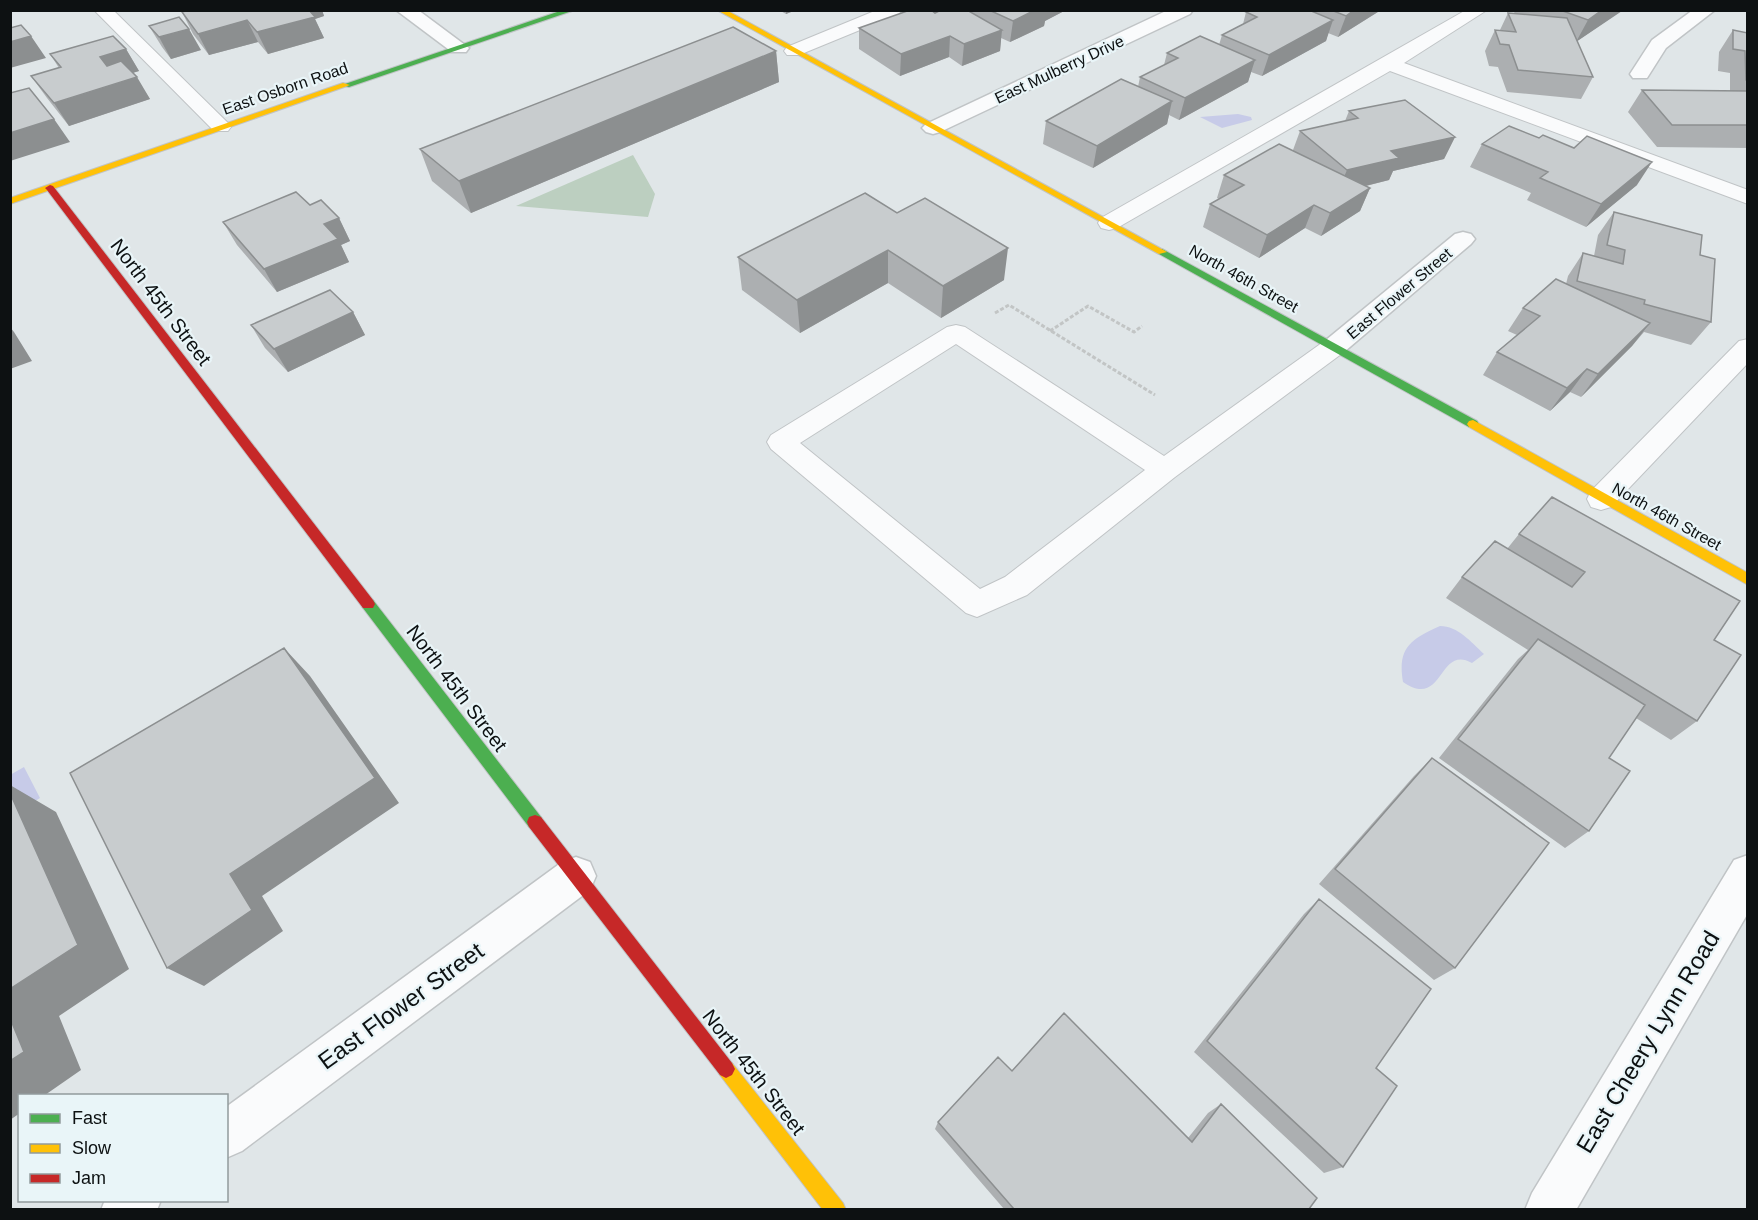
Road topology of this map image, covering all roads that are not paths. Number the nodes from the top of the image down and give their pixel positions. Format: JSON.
{"nodes":[{"id":1,"x":102,"y":10,"type":"edge"},
{"id":2,"x":405,"y":10,"type":"edge"},
{"id":3,"x":572,"y":10,"type":"edge"},
{"id":4,"x":720,"y":10,"type":"edge"},
{"id":5,"x":893,"y":10,"type":"edge"},
{"id":6,"x":1184,"y":10,"type":"edge"},
{"id":7,"x":1479,"y":10,"type":"edge"},
{"id":8,"x":1706,"y":10,"type":"edge"},
{"id":9,"x":459,"y":48,"type":"junction"},
{"id":10,"x":793,"y":51,"type":"junction"},
{"id":11,"x":1389,"y":64,"type":"junction"},
{"id":12,"x":1640,"y":74,"type":"dead end"},
{"id":13,"x":221,"y":127,"type":"junction"},
{"id":14,"x":933,"y":128,"type":"junction"},
{"id":15,"x":50,"y":188,"type":"junction"},
{"id":16,"x":1748,"y":198,"type":"edge"},
{"id":17,"x":10,"y":201,"type":"edge"},
{"id":18,"x":1109,"y":223,"type":"junction"},
{"id":19,"x":1463,"y":239,"type":"dead end"},
{"id":20,"x":1335,"y":346,"type":"junction"},
{"id":21,"x":1748,"y":347,"type":"edge"},
{"id":22,"x":1165,"y":470,"type":"junction"},
{"id":23,"x":1601,"y":499,"type":"junction"},
{"id":24,"x":1748,"y":580,"type":"edge"},
{"id":25,"x":1748,"y":874,"type":"edge"},
{"id":26,"x":576,"y":876,"type":"junction"},
{"id":27,"x":228,"y":1134,"type":"edge"},
{"id":28,"x":836,"y":1209,"type":"edge"},
{"id":29,"x":1549,"y":1209,"type":"edge"}],
"edges":[{"from":1,"to":13,"type":"lane"},
{"from":2,"to":9,"type":"street"},
{"from":3,"to":9,"type":"street","name":"East Osborn Road"},
{"from":4,"to":10,"type":"street","name":"North 46th Street"},
{"from":5,"to":10,"type":"lane"},
{"from":6,"to":14,"type":"street","name":"East Mulberry Drive"},
{"from":7,"to":11,"type":"lane"},
{"from":8,"to":12,"type":"street"},
{"from":9,"to":13,"type":"street","name":"East Osborn Road"},
{"from":10,"to":14,"type":"street","name":"North 46th Street"},
{"from":11,"to":16,"type":"lane"},
{"from":11,"to":18,"type":"lane"},
{"from":13,"to":15,"type":"street","name":"East Osborn Road"},
{"from":14,"to":18,"type":"street","name":"North 46th Street"},
{"from":15,"to":17,"type":"street","name":"East Osborn Road"},
{"from":15,"to":26,"type":"street","name":"North 45th Street"},
{"from":18,"to":20,"type":"street","name":"North 46th Street"},
{"from":19,"to":20,"type":"street","name":"East Flower Street"},
{"from":20,"to":22,"type":"lane"},
{"from":20,"to":23,"type":"street","name":"North 46th Street"},
{"from":21,"to":23,"type":"lane"},
{"from":22,"to":22,"type":"lane"},
{"from":23,"to":24,"type":"street","name":"North 46th Street"},
{"from":25,"to":29,"type":"street","name":"East Cheery Lynn Road"},
{"from":26,"to":27,"type":"street","name":"East Flower Street"},
{"from":26,"to":28,"type":"street","name":"North 45th Street"}]}
